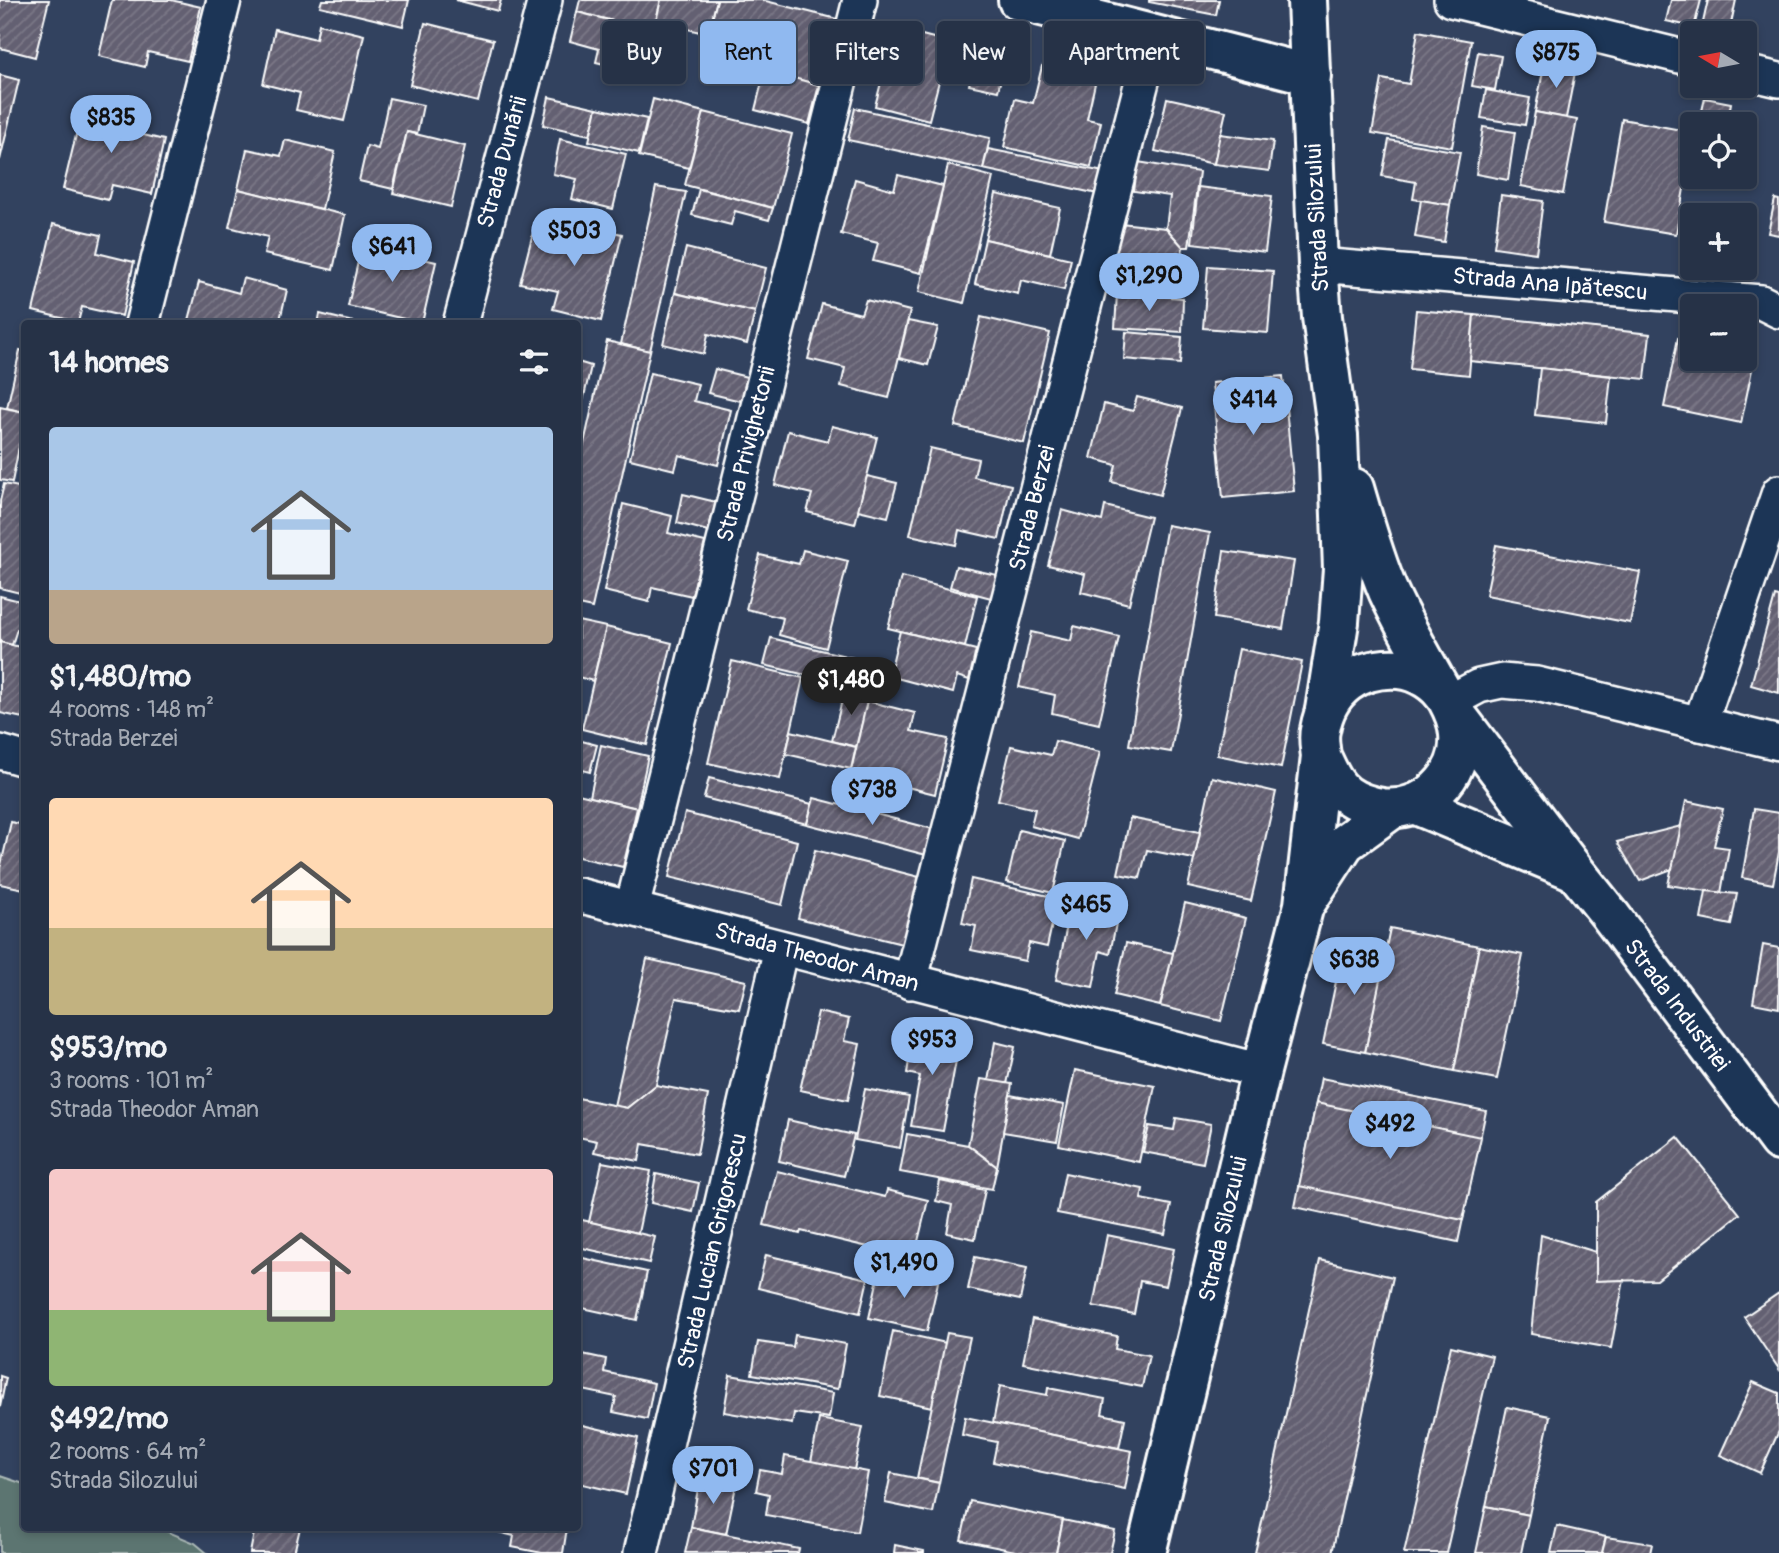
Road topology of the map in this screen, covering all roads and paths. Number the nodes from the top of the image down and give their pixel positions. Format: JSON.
{"nodes":[{"id":1,"x":224,"y":0,"type":"edge"},
{"id":2,"x":545,"y":0,"type":"edge"},
{"id":3,"x":860,"y":0,"type":"edge"},
{"id":4,"x":1017,"y":0,"type":"edge"},
{"id":5,"x":1307,"y":0,"type":"edge"},
{"id":6,"x":1451,"y":0,"type":"edge"},
{"id":7,"x":1099,"y":21,"type":"edge"},
{"id":8,"x":1204,"y":48,"type":"edge"},
{"id":9,"x":1680,"y":56,"type":"edge"},
{"id":10,"x":1311,"y":75,"type":"junction"},
{"id":11,"x":1757,"y":75,"type":"edge"},
{"id":12,"x":1779,"y":80,"type":"edge"},
{"id":13,"x":1141,"y":84,"type":"edge"},
{"id":14,"x":1318,"y":265,"type":"junction"},
{"id":15,"x":1779,"y":312,"type":"edge"},
{"id":16,"x":143,"y":320,"type":"edge"},
{"id":17,"x":461,"y":320,"type":"edge"},
{"id":18,"x":1338,"y":435,"type":"junction"},
{"id":19,"x":1779,"y":492,"type":"edge"},
{"id":20,"x":1449,"y":702,"type":"junction"},
{"id":21,"x":1325,"y":710,"type":"junction"},
{"id":22,"x":1700,"y":724,"type":"junction"},
{"id":23,"x":1779,"y":743,"type":"edge"},
{"id":24,"x":0,"y":752,"type":"edge"},
{"id":25,"x":1321,"y":756,"type":"junction"},
{"id":26,"x":21,"y":757,"type":"edge"},
{"id":27,"x":1403,"y":807,"type":"junction"},
{"id":28,"x":1573,"y":870,"type":"junction"},
{"id":29,"x":581,"y":896,"type":"edge"},
{"id":30,"x":1304,"y":905,"type":"junction"},
{"id":31,"x":632,"y":908,"type":"junction"},
{"id":32,"x":781,"y":948,"type":"junction"},
{"id":33,"x":909,"y":982,"type":"junction"},
{"id":34,"x":1261,"y":1071,"type":"junction"},
{"id":35,"x":1779,"y":1141,"type":"edge"},
{"id":36,"x":641,"y":1553,"type":"edge"},
{"id":37,"x":1146,"y":1553,"type":"edge"}],
"edges":[{"from":1,"to":16,"type":"street"},
{"from":2,"to":17,"type":"street","name":"Strada Dunării"},
{"from":3,"to":31,"type":"street","name":"Strada Privighetorii"},
{"from":4,"to":7,"type":"main road"},
{"from":5,"to":10,"type":"main road","name":"Strada Silozului"},
{"from":6,"to":9,"type":"street"},
{"from":8,"to":10,"type":"main road"},
{"from":10,"to":14,"type":"main road","name":"Strada Silozului"},
{"from":11,"to":12,"type":"street"},
{"from":13,"to":33,"type":"street","name":"Strada Berzei"},
{"from":14,"to":15,"type":"street","name":"Strada Ana Ipătescu"},
{"from":14,"to":18,"type":"main road","name":"Strada Silozului"},
{"from":18,"to":20,"type":"main road","name":"Strada Silozului"},
{"from":18,"to":21,"type":"main road","name":"Strada Silozului"},
{"from":19,"to":22,"type":"street"},
{"from":20,"to":21,"type":"main road"},
{"from":20,"to":22,"type":"street"},
{"from":20,"to":27,"type":"main road","name":"Strada Silozului"},
{"from":20,"to":28,"type":"main road","name":"Strada Industriei"},
{"from":21,"to":25,"type":"main road","name":"Strada Silozului"},
{"from":22,"to":23,"type":"street"},
{"from":24,"to":26,"type":"street"},
{"from":25,"to":27,"type":"main road"},
{"from":25,"to":30,"type":"main road","name":"Strada Silozului"},
{"from":27,"to":28,"type":"main road","name":"Strada Industriei"},
{"from":27,"to":30,"type":"main road","name":"Strada Silozului"},
{"from":28,"to":35,"type":"main road","name":"Strada Industriei"},
{"from":29,"to":31,"type":"street","name":"Strada Theodor Aman"},
{"from":30,"to":34,"type":"main road","name":"Strada Silozului"},
{"from":31,"to":32,"type":"street","name":"Strada Theodor Aman"},
{"from":32,"to":33,"type":"street","name":"Strada Theodor Aman"},
{"from":32,"to":36,"type":"street","name":"Strada Lucian Grigorescu"},
{"from":33,"to":34,"type":"street","name":"Strada Theodor Aman"},
{"from":34,"to":37,"type":"main road","name":"Strada Silozului"}]}
